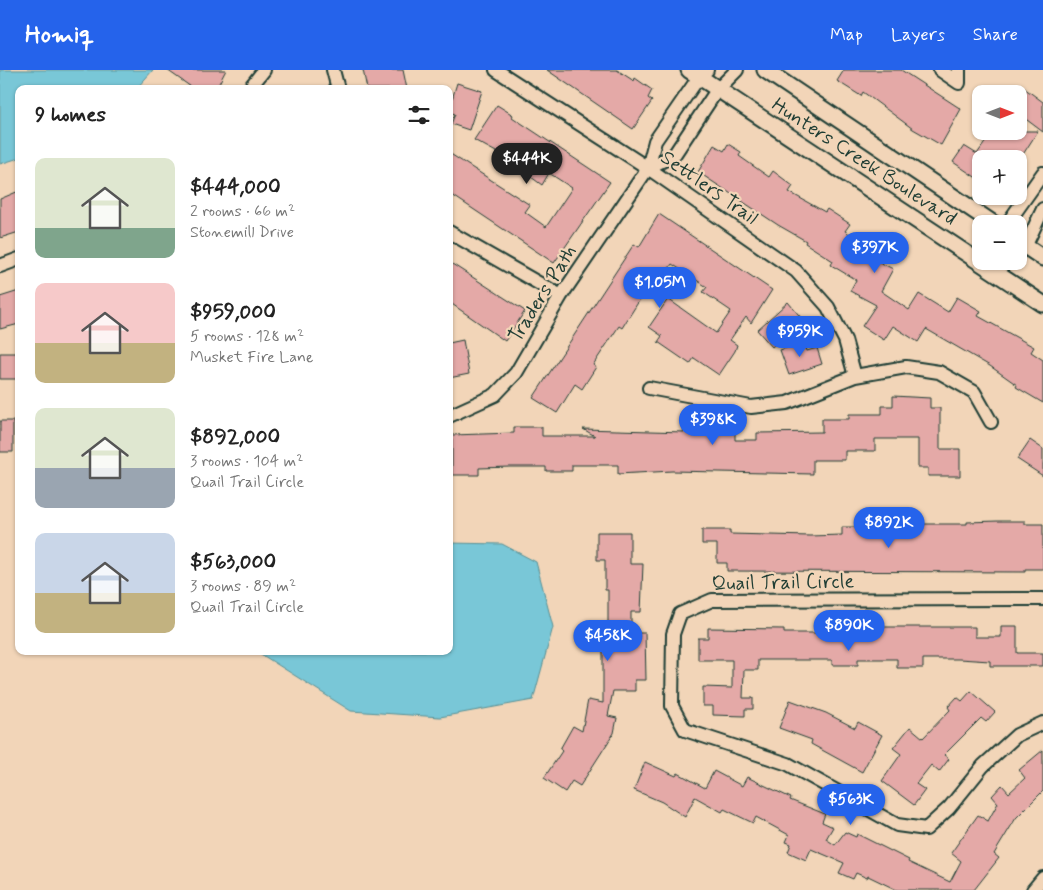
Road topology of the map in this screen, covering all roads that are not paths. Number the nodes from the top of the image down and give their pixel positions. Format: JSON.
{"nodes":[{"id":1,"x":264,"y":70,"type":"edge"},
{"id":2,"x":333,"y":70,"type":"edge"},
{"id":3,"x":496,"y":70,"type":"edge"},
{"id":4,"x":737,"y":70,"type":"edge"},
{"id":5,"x":765,"y":70,"type":"edge"},
{"id":6,"x":940,"y":70,"type":"edge"},
{"id":7,"x":959,"y":70,"type":"edge"},
{"id":8,"x":699,"y":72,"type":"edge"},
{"id":9,"x":252,"y":85,"type":"edge"},
{"id":10,"x":337,"y":85,"type":"edge"},
{"id":11,"x":717,"y":90,"type":"junction"},
{"id":12,"x":648,"y":168,"type":"junction"},
{"id":13,"x":1043,"y":173,"type":"edge"},
{"id":14,"x":1043,"y":209,"type":"edge"},
{"id":15,"x":981,"y":215,"type":"edge"},
{"id":16,"x":1013,"y":215,"type":"edge"},
{"id":17,"x":453,"y":234,"type":"edge"},
{"id":18,"x":1027,"y":237,"type":"edge"},
{"id":19,"x":1027,"y":250,"type":"edge"},
{"id":20,"x":972,"y":251,"type":"edge"},
{"id":21,"x":1043,"y":258,"type":"edge"},
{"id":22,"x":15,"y":260,"type":"edge"},
{"id":23,"x":0,"y":266,"type":"edge"},
{"id":24,"x":1001,"y":270,"type":"edge"},
{"id":25,"x":561,"y":296,"type":"junction"},
{"id":26,"x":1043,"y":304,"type":"edge"},
{"id":27,"x":855,"y":376,"type":"junction"},
{"id":28,"x":649,"y":388,"type":"dead end"},
{"id":29,"x":453,"y":414,"type":"edge"},
{"id":30,"x":990,"y":422,"type":"dead end"},
{"id":31,"x":1043,"y":599,"type":"edge"},
{"id":32,"x":1043,"y":723,"type":"edge"},
{"id":33,"x":1043,"y":878,"type":"edge"},
{"id":34,"x":1033,"y":890,"type":"edge"}],
"edges":[{"from":1,"to":9,"type":"street"},
{"from":2,"to":10,"type":"street"},
{"from":3,"to":12,"type":"street","name":"Settlers Trail"},
{"from":4,"to":11,"type":"street","name":"Traders Path"},
{"from":5,"to":15,"type":"street","name":"Hunters Creek Boulevard"},
{"from":6,"to":7,"type":"street"},
{"from":8,"to":11,"type":"street","name":"Hunters Creek Boulevard"},
{"from":8,"to":12,"type":"street","name":"Traders Path"},
{"from":11,"to":12,"type":"street","name":"Traders Path"},
{"from":11,"to":20,"type":"street","name":"Hunters Creek Boulevard"},
{"from":12,"to":25,"type":"street","name":"Traders Path"},
{"from":12,"to":27,"type":"street","name":"Settlers Trail"},
{"from":13,"to":16,"type":"street"},
{"from":14,"to":18,"type":"street"},
{"from":17,"to":25,"type":"street"},
{"from":19,"to":21,"type":"street"},
{"from":22,"to":23,"type":"street"},
{"from":24,"to":26,"type":"street","name":"Hunters Creek Boulevard"},
{"from":25,"to":29,"type":"street","name":"Traders Path"},
{"from":27,"to":28,"type":"street"},
{"from":27,"to":30,"type":"street"},
{"from":31,"to":32,"type":"street","name":"Quail Trail Circle"},
{"from":33,"to":34,"type":"street"}]}
